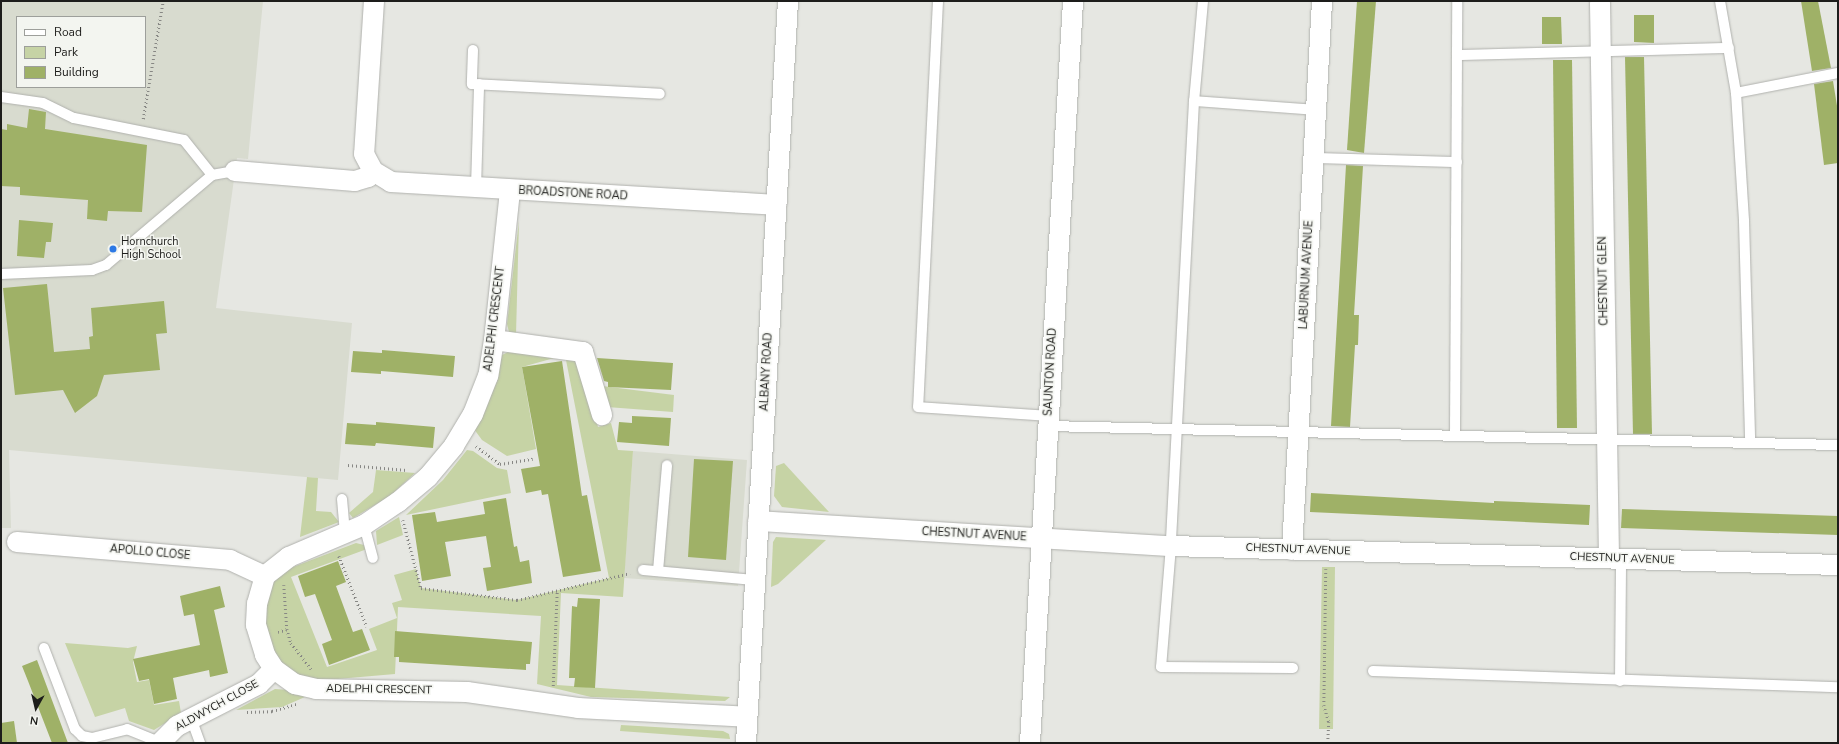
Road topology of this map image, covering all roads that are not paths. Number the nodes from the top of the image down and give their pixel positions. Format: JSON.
{"nodes":[{"id":1,"x":374,"y":1,"type":"edge"},
{"id":2,"x":788,"y":1,"type":"edge"},
{"id":3,"x":938,"y":1,"type":"edge"},
{"id":4,"x":1073,"y":1,"type":"edge"},
{"id":5,"x":1203,"y":1,"type":"edge"},
{"id":6,"x":1322,"y":1,"type":"edge"},
{"id":7,"x":1456,"y":1,"type":"edge"},
{"id":8,"x":1720,"y":1,"type":"edge"},
{"id":9,"x":1600,"y":3,"type":"dead end"},
{"id":10,"x":1729,"y":48,"type":"junction"},
{"id":11,"x":473,"y":50,"type":"dead end"},
{"id":12,"x":1601,"y":51,"type":"junction"},
{"id":13,"x":1457,"y":55,"type":"junction"},
{"id":14,"x":1838,"y":73,"type":"edge"},
{"id":15,"x":479,"y":84,"type":"junction"},
{"id":16,"x":1736,"y":93,"type":"junction"},
{"id":17,"x":660,"y":94,"type":"dead end"},
{"id":18,"x":1,"y":97,"type":"edge"},
{"id":19,"x":1194,"y":101,"type":"junction"},
{"id":20,"x":1316,"y":110,"type":"junction"},
{"id":21,"x":1313,"y":158,"type":"junction"},
{"id":22,"x":1457,"y":162,"type":"junction"},
{"id":23,"x":373,"y":170,"type":"junction"},
{"id":24,"x":235,"y":171,"type":"joint"},
{"id":25,"x":212,"y":175,"type":"junction"},
{"id":26,"x":476,"y":188,"type":"junction"},
{"id":27,"x":510,"y":191,"type":"junction"},
{"id":28,"x":776,"y":205,"type":"junction"},
{"id":29,"x":1,"y":274,"type":"edge"},
{"id":30,"x":494,"y":340,"type":"junction"},
{"id":31,"x":602,"y":415,"type":"dead end"},
{"id":32,"x":1048,"y":421,"type":"junction"},
{"id":33,"x":1177,"y":430,"type":"junction"},
{"id":34,"x":1299,"y":433,"type":"junction"},
{"id":35,"x":1455,"y":435,"type":"junction"},
{"id":36,"x":1607,"y":438,"type":"junction"},
{"id":37,"x":1750,"y":442,"type":"junction"},
{"id":38,"x":1838,"y":445,"type":"edge"},
{"id":39,"x":667,"y":465,"type":"dead end"},
{"id":40,"x":342,"y":499,"type":"dead end"},
{"id":41,"x":758,"y":521,"type":"junction"},
{"id":42,"x":364,"y":525,"type":"junction"},
{"id":43,"x":339,"y":536,"type":"junction"},
{"id":44,"x":1042,"y":539,"type":"junction"},
{"id":45,"x":1171,"y":546,"type":"junction"},
{"id":46,"x":26,"y":548,"type":"dead end"},
{"id":47,"x":1292,"y":550,"type":"junction"},
{"id":48,"x":373,"y":558,"type":"dead end"},
{"id":49,"x":1615,"y":558,"type":"junction"},
{"id":50,"x":1838,"y":565,"type":"edge"},
{"id":51,"x":643,"y":570,"type":"road end"},
{"id":52,"x":658,"y":571,"type":"junction"},
{"id":53,"x":266,"y":576,"type":"junction"},
{"id":54,"x":755,"y":580,"type":"junction"},
{"id":55,"x":44,"y":648,"type":"dead end"},
{"id":56,"x":1293,"y":668,"type":"dead end"},
{"id":57,"x":274,"y":669,"type":"junction"},
{"id":58,"x":1373,"y":671,"type":"dead end"},
{"id":59,"x":1620,"y":681,"type":"junction"},
{"id":60,"x":1838,"y":686,"type":"edge"},
{"id":61,"x":747,"y":717,"type":"junction"},
{"id":62,"x":191,"y":718,"type":"junction"},
{"id":63,"x":160,"y":743,"type":"edge"},
{"id":64,"x":200,"y":743,"type":"edge"},
{"id":65,"x":746,"y":743,"type":"edge"},
{"id":66,"x":1030,"y":743,"type":"edge"}],
"edges":[{"from":1,"to":23,"type":"street","name":"BROADSTONE ROAD"},
{"from":2,"to":28,"type":"street","name":"ALBANY ROAD"},
{"from":3,"to":32,"type":"lane"},
{"from":4,"to":32,"type":"street","name":"SAUNTON ROAD"},
{"from":5,"to":19,"type":"lane"},
{"from":6,"to":20,"type":"street","name":"LABURNUM AVENUE"},
{"from":7,"to":13,"type":"lane"},
{"from":8,"to":10,"type":"lane"},
{"from":9,"to":12,"type":"street","name":"CHESTNUT GLEN"},
{"from":10,"to":12,"type":"lane"},
{"from":10,"to":16,"type":"lane"},
{"from":11,"to":15,"type":"lane"},
{"from":12,"to":13,"type":"lane"},
{"from":12,"to":36,"type":"street","name":"CHESTNUT GLEN"},
{"from":13,"to":22,"type":"lane"},
{"from":14,"to":16,"type":"lane"},
{"from":15,"to":17,"type":"lane"},
{"from":15,"to":26,"type":"lane"},
{"from":16,"to":37,"type":"lane"},
{"from":18,"to":25,"type":"lane"},
{"from":19,"to":20,"type":"lane"},
{"from":19,"to":33,"type":"lane"},
{"from":20,"to":21,"type":"street","name":"LABURNUM AVENUE"},
{"from":21,"to":22,"type":"lane"},
{"from":21,"to":34,"type":"street","name":"LABURNUM AVENUE"},
{"from":22,"to":35,"type":"lane"},
{"from":23,"to":24,"type":"street"},
{"from":23,"to":26,"type":"street","name":"BROADSTONE ROAD"},
{"from":24,"to":25,"type":"lane"},
{"from":25,"to":29,"type":"lane"},
{"from":26,"to":27,"type":"street","name":"BROADSTONE ROAD"},
{"from":27,"to":28,"type":"street","name":"BROADSTONE ROAD"},
{"from":27,"to":30,"type":"street","name":"ADELPHI CRESCENT"},
{"from":28,"to":41,"type":"street","name":"ALBANY ROAD"},
{"from":30,"to":31,"type":"street"},
{"from":30,"to":42,"type":"street","name":"ADELPHI CRESCENT"},
{"from":32,"to":33,"type":"lane"},
{"from":32,"to":44,"type":"street","name":"SAUNTON ROAD"},
{"from":33,"to":34,"type":"lane"},
{"from":33,"to":45,"type":"lane"},
{"from":34,"to":35,"type":"lane"},
{"from":34,"to":47,"type":"street","name":"LABURNUM AVENUE"},
{"from":35,"to":36,"type":"lane"},
{"from":36,"to":37,"type":"lane"},
{"from":36,"to":49,"type":"street","name":"CHESTNUT GLEN"},
{"from":37,"to":38,"type":"lane"},
{"from":39,"to":52,"type":"lane"},
{"from":40,"to":43,"type":"lane"},
{"from":41,"to":44,"type":"street","name":"CHESTNUT AVENUE"},
{"from":41,"to":54,"type":"street","name":"ALBANY ROAD"},
{"from":42,"to":43,"type":"street","name":"ADELPHI CRESCENT"},
{"from":42,"to":48,"type":"lane"},
{"from":43,"to":53,"type":"street","name":"ADELPHI CRESCENT"},
{"from":44,"to":45,"type":"street","name":"CHESTNUT AVENUE"},
{"from":44,"to":66,"type":"street","name":"SAUNTON ROAD"},
{"from":45,"to":47,"type":"street","name":"CHESTNUT AVENUE"},
{"from":45,"to":56,"type":"lane"},
{"from":46,"to":53,"type":"street","name":"APOLLO CLOSE"},
{"from":47,"to":49,"type":"street","name":"CHESTNUT AVENUE"},
{"from":49,"to":50,"type":"street","name":"CHESTNUT AVENUE"},
{"from":49,"to":59,"type":"lane"},
{"from":51,"to":52,"type":"lane"},
{"from":52,"to":54,"type":"lane"},
{"from":53,"to":57,"type":"street","name":"ADELPHI CRESCENT"},
{"from":54,"to":61,"type":"street","name":"ALBANY ROAD"},
{"from":55,"to":63,"type":"lane"},
{"from":57,"to":61,"type":"street","name":"ADELPHI CRESCENT"},
{"from":57,"to":62,"type":"street","name":"ALDWYCH CLOSE"},
{"from":58,"to":59,"type":"lane"},
{"from":59,"to":60,"type":"lane"},
{"from":61,"to":65,"type":"street","name":"ALBANY ROAD"},
{"from":62,"to":63,"type":"street","name":"ALDWYCH CLOSE"},
{"from":62,"to":64,"type":"lane"}]}
